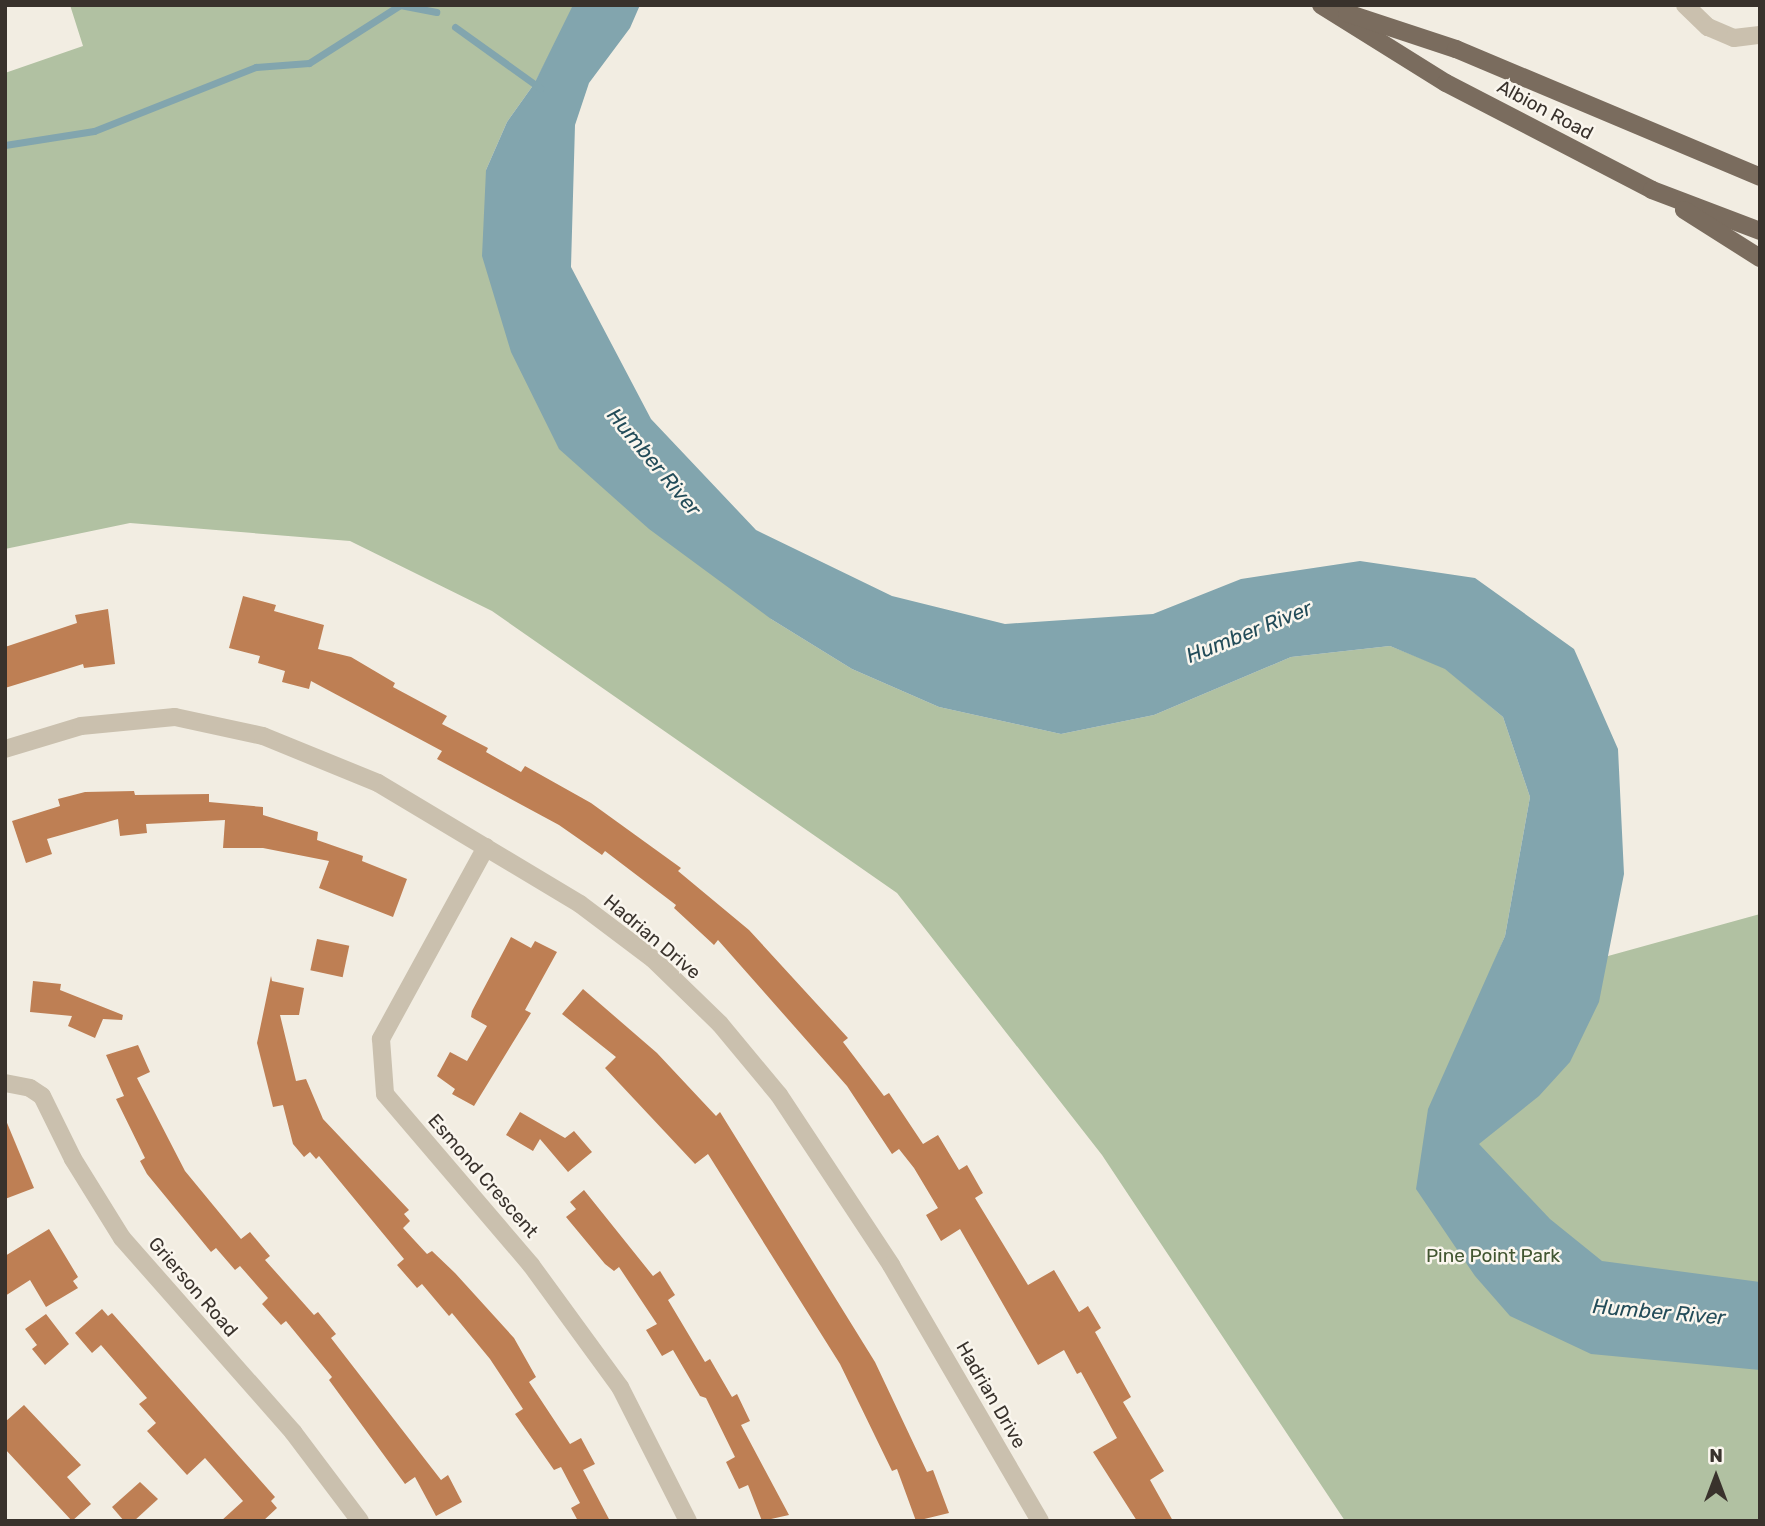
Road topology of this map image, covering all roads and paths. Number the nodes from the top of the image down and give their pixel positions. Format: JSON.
{"nodes":[{"id":1,"x":1322,"y":5,"type":"edge"},
{"id":2,"x":1685,"y":5,"type":"edge"},
{"id":3,"x":1760,"y":35,"type":"edge"},
{"id":4,"x":1760,"y":177,"type":"edge"},
{"id":5,"x":1652,"y":190,"type":"junction"},
{"id":6,"x":1760,"y":231,"type":"edge"},
{"id":7,"x":1760,"y":258,"type":"edge"},
{"id":8,"x":5,"y":749,"type":"edge"},
{"id":9,"x":486,"y":846,"type":"junction"},
{"id":10,"x":5,"y":1083,"type":"edge"},
{"id":11,"x":360,"y":1521,"type":"edge"},
{"id":12,"x":688,"y":1521,"type":"edge"},
{"id":13,"x":1040,"y":1521,"type":"edge"}],
"edges":[{"from":1,"to":4,"type":"main road","name":"Albion Road"},
{"from":1,"to":5,"type":"main road","name":"Albion Road"},
{"from":2,"to":3,"type":"street"},
{"from":5,"to":6,"type":"main road","name":"Albion Road"},
{"from":5,"to":7,"type":"main road"},
{"from":8,"to":9,"type":"street","name":"Hadrian Drive"},
{"from":9,"to":12,"type":"street","name":"Esmond Crescent"},
{"from":9,"to":13,"type":"street","name":"Hadrian Drive"},
{"from":10,"to":11,"type":"street","name":"Grierson Road"}]}
